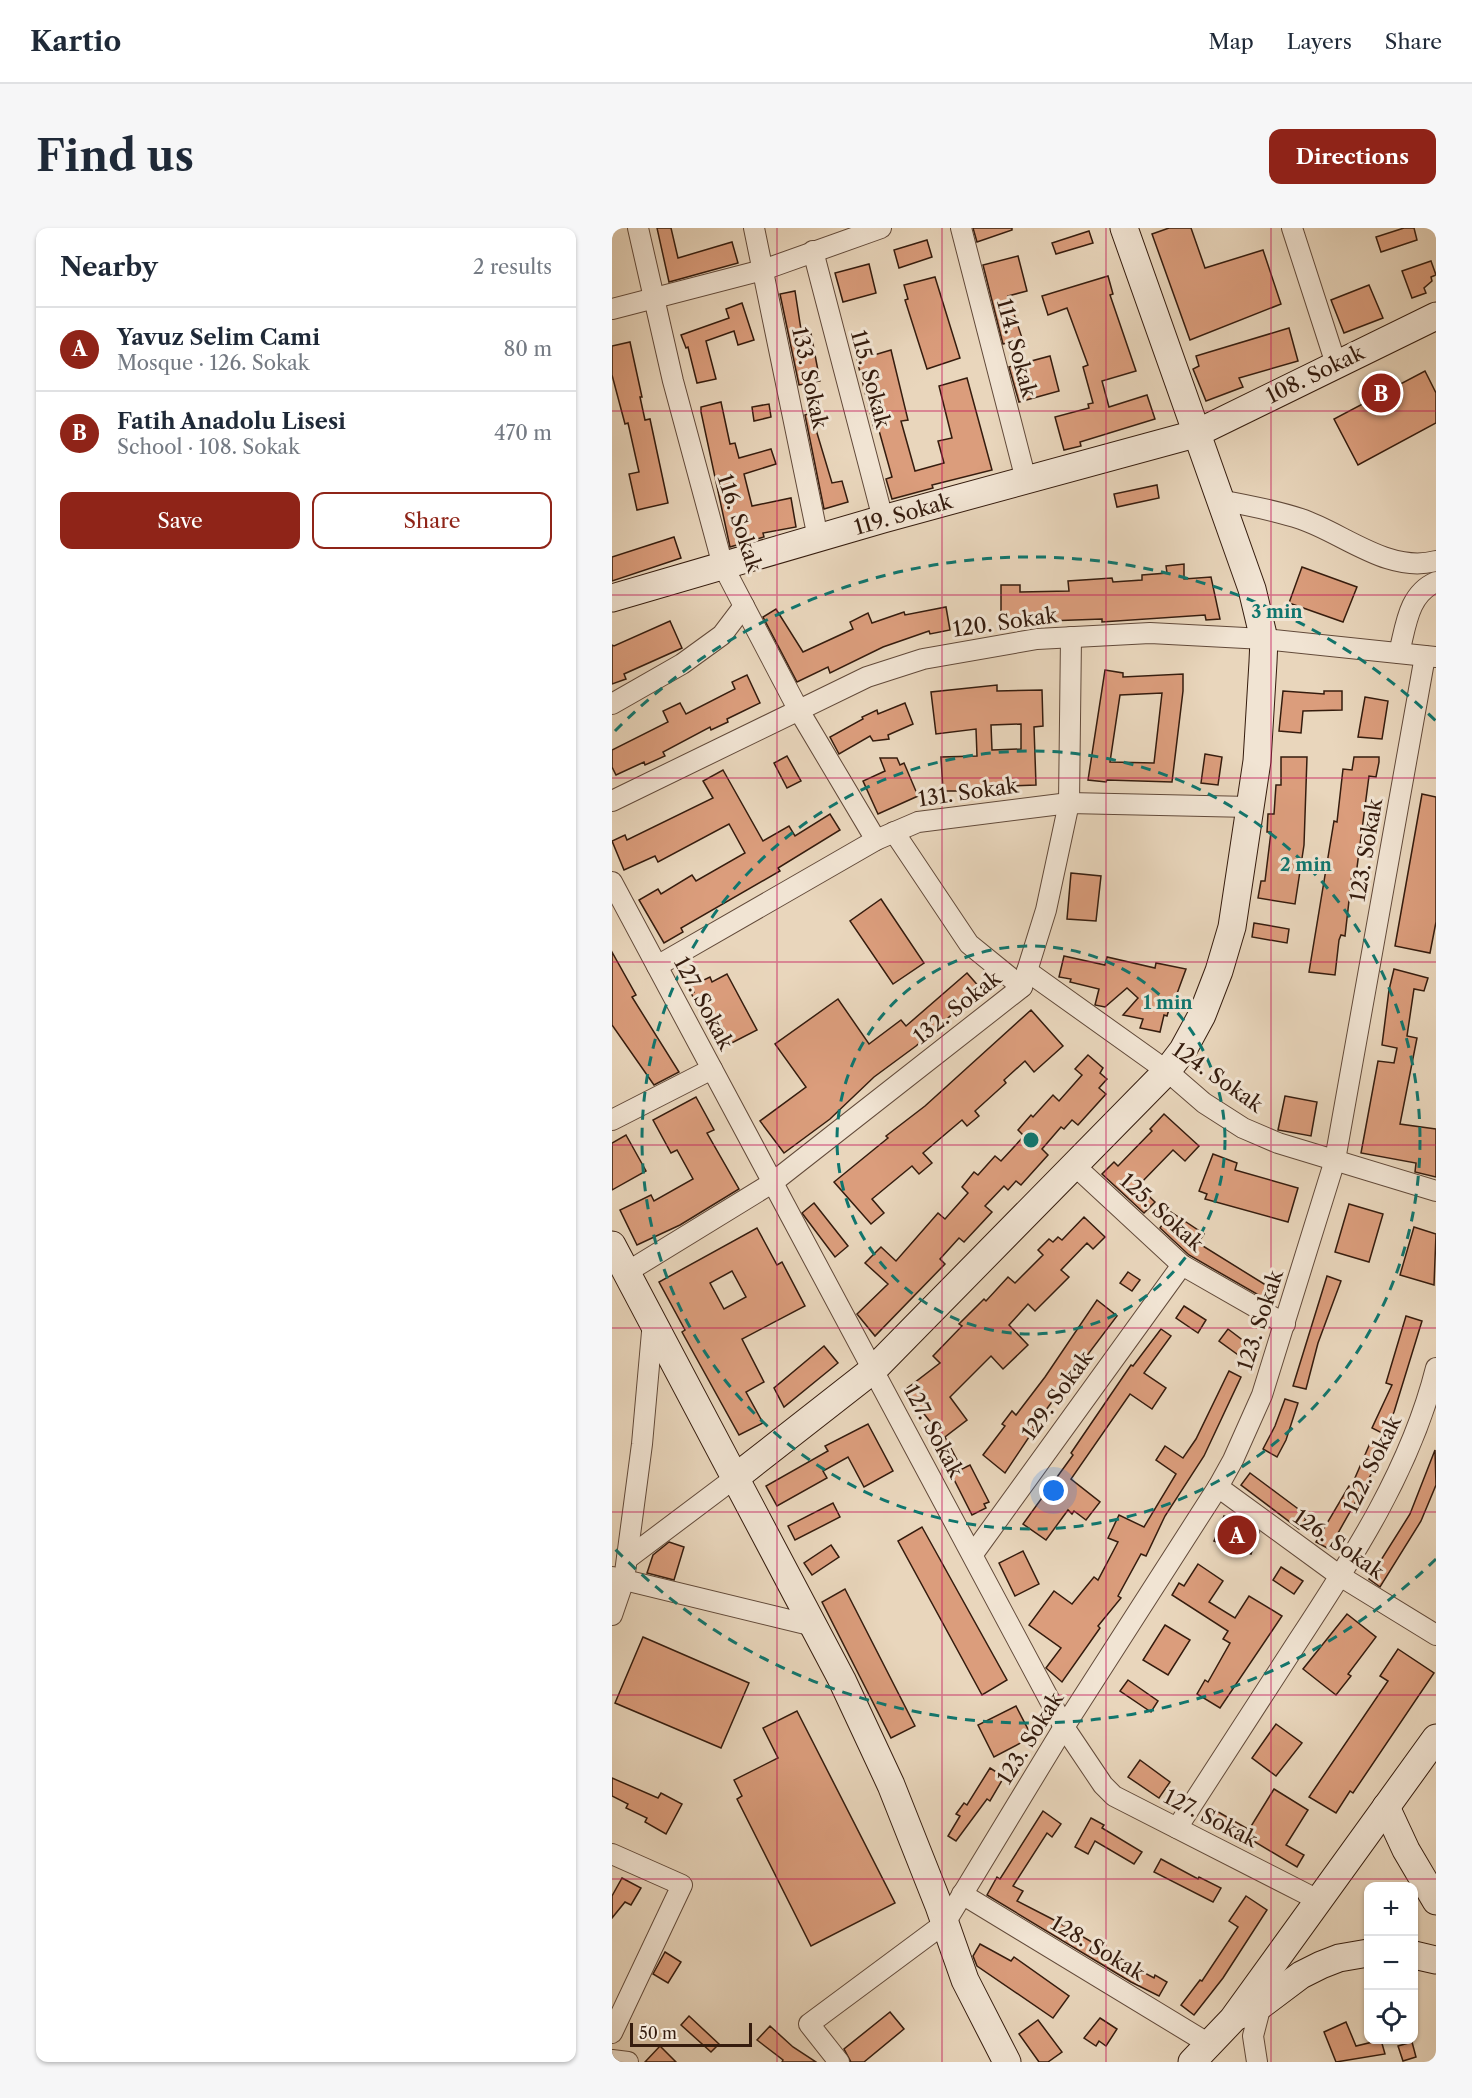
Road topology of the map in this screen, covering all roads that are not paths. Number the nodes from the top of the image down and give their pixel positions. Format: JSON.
{"nodes":[{"id":1,"x":638,"y":228,"type":"edge"},
{"id":2,"x":754,"y":228,"type":"edge"},
{"id":3,"x":881,"y":228,"type":"edge"},
{"id":4,"x":961,"y":228,"type":"edge"},
{"id":5,"x":1124,"y":228,"type":"edge"},
{"id":6,"x":1292,"y":228,"type":"edge"},
{"id":7,"x":813,"y":251,"type":"junction"},
{"id":8,"x":763,"y":270,"type":"junction"},
{"id":9,"x":654,"y":298,"type":"junction"},
{"id":10,"x":612,"y":309,"type":"edge"},
{"id":11,"x":1436,"y":316,"type":"edge"},
{"id":12,"x":1336,"y":364,"type":"junction"},
{"id":13,"x":1195,"y":434,"type":"junction"},
{"id":14,"x":1026,"y":480,"type":"junction"},
{"id":15,"x":1219,"y":500,"type":"junction"},
{"id":16,"x":883,"y":519,"type":"junction"},
{"id":17,"x":818,"y":538,"type":"junction"},
{"id":18,"x":1436,"y":561,"type":"edge"},
{"id":19,"x":723,"y":566,"type":"junction"},
{"id":20,"x":1436,"y":582,"type":"edge"},
{"id":21,"x":612,"y":598,"type":"edge"},
{"id":22,"x":744,"y":606,"type":"junction"},
{"id":23,"x":1071,"y":637,"type":"junction"},
{"id":24,"x":1264,"y":639,"type":"junction"},
{"id":25,"x":1399,"y":653,"type":"junction"},
{"id":26,"x":1430,"y":657,"type":"edge"},
{"id":27,"x":612,"y":704,"type":"edge"},
{"id":28,"x":798,"y":709,"type":"junction"},
{"id":29,"x":612,"y":801,"type":"edge"},
{"id":30,"x":1069,"y":803,"type":"junction"},
{"id":31,"x":1250,"y":807,"type":"junction"},
{"id":32,"x":894,"y":832,"type":"junction"},
{"id":33,"x":876,"y":840,"type":"junction"},
{"id":34,"x":612,"y":882,"type":"edge"},
{"id":35,"x":657,"y":966,"type":"junction"},
{"id":36,"x":1025,"y":979,"type":"junction"},
{"id":37,"x":712,"y":1069,"type":"junction"},
{"id":38,"x":1167,"y":1071,"type":"junction"},
{"id":39,"x":612,"y":1119,"type":"edge"},
{"id":40,"x":1335,"y":1160,"type":"junction"},
{"id":41,"x":1074,"y":1166,"type":"junction"},
{"id":42,"x":772,"y":1183,"type":"junction"},
{"id":43,"x":1436,"y":1191,"type":"edge"},
{"id":44,"x":612,"y":1245,"type":"edge"},
{"id":45,"x":1182,"y":1265,"type":"junction"},
{"id":46,"x":627,"y":1272,"type":"junction"},
{"id":47,"x":653,"y":1321,"type":"junction"},
{"id":48,"x":1285,"y":1324,"type":"junction"},
{"id":49,"x":1436,"y":1368,"type":"edge"},
{"id":50,"x":874,"y":1369,"type":"junction"},
{"id":51,"x":736,"y":1477,"type":"junction"},
{"id":52,"x":1218,"y":1486,"type":"junction"},
{"id":53,"x":973,"y":1554,"type":"junction"},
{"id":54,"x":627,"y":1559,"type":"junction"},
{"id":55,"x":1340,"y":1576,"type":"junction"},
{"id":56,"x":618,"y":1579,"type":"edge"},
{"id":57,"x":612,"y":1615,"type":"edge"},
{"id":58,"x":814,"y":1626,"type":"junction"},
{"id":59,"x":1436,"y":1635,"type":"edge"},
{"id":60,"x":1064,"y":1727,"type":"junction"},
{"id":61,"x":1436,"y":1738,"type":"edge"},
{"id":62,"x":1386,"y":1807,"type":"junction"},
{"id":63,"x":1176,"y":1828,"type":"junction"},
{"id":64,"x":612,"y":1854,"type":"edge"},
{"id":65,"x":962,"y":1894,"type":"junction"},
{"id":66,"x":1318,"y":1900,"type":"junction"},
{"id":67,"x":1436,"y":1901,"type":"edge"},
{"id":68,"x":945,"y":1923,"type":"junction"},
{"id":69,"x":1364,"y":1954,"type":"edge"},
{"id":70,"x":1418,"y":1956,"type":"edge"},
{"id":71,"x":1436,"y":1960,"type":"edge"},
{"id":72,"x":1261,"y":2005,"type":"junction"},
{"id":73,"x":1233,"y":2019,"type":"junction"},
{"id":74,"x":612,"y":2033,"type":"edge"},
{"id":75,"x":1200,"y":2053,"type":"edge"},
{"id":76,"x":612,"y":2060,"type":"edge"},
{"id":77,"x":628,"y":2062,"type":"edge"},
{"id":78,"x":839,"y":2062,"type":"edge"},
{"id":79,"x":1007,"y":2062,"type":"edge"},
{"id":80,"x":1257,"y":2062,"type":"edge"}],
"edges":[{"from":1,"to":9,"type":"street","name":"116. Sokak"},
{"from":2,"to":8,"type":"street","name":"133. Sokak"},
{"from":3,"to":7,"type":"street"},
{"from":4,"to":14,"type":"street","name":"114. Sokak"},
{"from":5,"to":13,"type":"street"},
{"from":6,"to":12,"type":"street"},
{"from":7,"to":8,"type":"street"},
{"from":7,"to":16,"type":"street","name":"115. Sokak"},
{"from":8,"to":9,"type":"street"},
{"from":8,"to":17,"type":"street","name":"133. Sokak"},
{"from":9,"to":10,"type":"street"},
{"from":9,"to":19,"type":"street","name":"116. Sokak"},
{"from":11,"to":12,"type":"street","name":"108. Sokak"},
{"from":12,"to":13,"type":"street","name":"108. Sokak"},
{"from":13,"to":14,"type":"street","name":"119. Sokak"},
{"from":13,"to":15,"type":"street"},
{"from":14,"to":16,"type":"street","name":"119. Sokak"},
{"from":15,"to":18,"type":"street"},
{"from":15,"to":24,"type":"street"},
{"from":16,"to":17,"type":"street","name":"119. Sokak"},
{"from":17,"to":19,"type":"street","name":"119. Sokak"},
{"from":19,"to":21,"type":"street","name":"119. Sokak"},
{"from":19,"to":22,"type":"street","name":"116. Sokak"},
{"from":20,"to":25,"type":"street"},
{"from":22,"to":27,"type":"street"},
{"from":22,"to":28,"type":"street","name":"116. Sokak"},
{"from":23,"to":24,"type":"street","name":"120. Sokak"},
{"from":23,"to":28,"type":"street","name":"120. Sokak"},
{"from":23,"to":30,"type":"street","name":"132. Sokak"},
{"from":24,"to":25,"type":"street","name":"120. Sokak"},
{"from":24,"to":31,"type":"street"},
{"from":25,"to":26,"type":"street","name":"120. Sokak"},
{"from":26,"to":40,"type":"street","name":"123. Sokak"},
{"from":28,"to":29,"type":"street","name":"120. Sokak"},
{"from":28,"to":33,"type":"street","name":"116. Sokak"},
{"from":30,"to":31,"type":"street","name":"131. Sokak"},
{"from":30,"to":32,"type":"street","name":"131. Sokak"},
{"from":30,"to":36,"type":"street","name":"132. Sokak"},
{"from":31,"to":38,"type":"street"},
{"from":32,"to":33,"type":"street","name":"131. Sokak"},
{"from":32,"to":36,"type":"street","name":"124. Sokak"},
{"from":33,"to":35,"type":"street","name":"131. Sokak"},
{"from":34,"to":35,"type":"street","name":"127. Sokak"},
{"from":35,"to":37,"type":"street","name":"127. Sokak"},
{"from":36,"to":38,"type":"street","name":"124. Sokak"},
{"from":36,"to":42,"type":"street","name":"132. Sokak"},
{"from":37,"to":39,"type":"street"},
{"from":37,"to":42,"type":"street","name":"127. Sokak"},
{"from":38,"to":40,"type":"street","name":"124. Sokak"},
{"from":38,"to":41,"type":"street"},
{"from":40,"to":43,"type":"street","name":"124. Sokak"},
{"from":40,"to":48,"type":"street","name":"123. Sokak"},
{"from":41,"to":45,"type":"street","name":"125. Sokak"},
{"from":41,"to":50,"type":"street"},
{"from":42,"to":46,"type":"street","name":"132. Sokak"},
{"from":42,"to":50,"type":"street","name":"127. Sokak"},
{"from":44,"to":46,"type":"street"},
{"from":45,"to":48,"type":"street","name":"125. Sokak"},
{"from":45,"to":53,"type":"street","name":"129. Sokak"},
{"from":46,"to":47,"type":"street"},
{"from":47,"to":51,"type":"street"},
{"from":47,"to":54,"type":"street"},
{"from":48,"to":52,"type":"street","name":"123. Sokak"},
{"from":49,"to":55,"type":"street","name":"122. Sokak"},
{"from":50,"to":51,"type":"street"},
{"from":50,"to":53,"type":"street","name":"127. Sokak"},
{"from":51,"to":54,"type":"street"},
{"from":51,"to":58,"type":"street"},
{"from":52,"to":55,"type":"street","name":"126. Sokak"},
{"from":52,"to":60,"type":"street","name":"123. Sokak"},
{"from":53,"to":60,"type":"street","name":"127. Sokak"},
{"from":54,"to":56,"type":"street"},
{"from":55,"to":59,"type":"street","name":"126. Sokak"},
{"from":55,"to":63,"type":"street","name":"122. Sokak"},
{"from":56,"to":57,"type":"street"},
{"from":56,"to":58,"type":"street"},
{"from":58,"to":68,"type":"street"},
{"from":60,"to":63,"type":"street","name":"127. Sokak"},
{"from":60,"to":65,"type":"street","name":"123. Sokak"},
{"from":61,"to":62,"type":"street"},
{"from":62,"to":66,"type":"street"},
{"from":62,"to":67,"type":"street"},
{"from":63,"to":66,"type":"street","name":"127. Sokak"},
{"from":64,"to":74,"type":"street"},
{"from":65,"to":68,"type":"street","name":"123. Sokak"},
{"from":65,"to":75,"type":"street","name":"128. Sokak"},
{"from":66,"to":73,"type":"street"},
{"from":68,"to":78,"type":"street"},
{"from":68,"to":79,"type":"street"},
{"from":69,"to":72,"type":"street"},
{"from":70,"to":71,"type":"street"},
{"from":72,"to":73,"type":"street"},
{"from":72,"to":80,"type":"street"},
{"from":73,"to":75,"type":"street"},
{"from":76,"to":77,"type":"street"}]}
